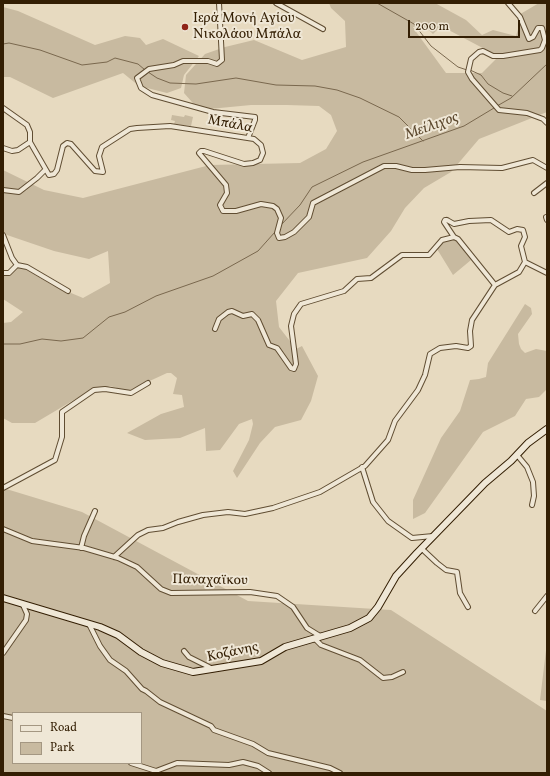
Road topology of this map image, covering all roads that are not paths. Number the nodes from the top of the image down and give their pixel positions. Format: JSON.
{"nodes":[{"id":1,"x":218,"y":3,"type":"edge"},
{"id":2,"x":276,"y":3,"type":"edge"},
{"id":3,"x":508,"y":3,"type":"edge"},
{"id":4,"x":323,"y":29,"type":"dead end"},
{"id":5,"x":3,"y":108,"type":"edge"},
{"id":6,"x":547,"y":123,"type":"edge"},
{"id":7,"x":248,"y":138,"type":"junction"},
{"id":8,"x":30,"y":142,"type":"junction"},
{"id":9,"x":3,"y":148,"type":"edge"},
{"id":10,"x":547,"y":168,"type":"edge"},
{"id":11,"x":45,"y":170,"type":"junction"},
{"id":12,"x":547,"y":183,"type":"edge"},
{"id":13,"x":3,"y":190,"type":"edge"},
{"id":14,"x":534,"y":193,"type":"dead end"},
{"id":15,"x":3,"y":235,"type":"edge"},
{"id":16,"x":454,"y":236,"type":"junction"},
{"id":17,"x":525,"y":262,"type":"junction"},
{"id":18,"x":18,"y":266,"type":"junction"},
{"id":19,"x":547,"y":272,"type":"edge"},
{"id":20,"x":3,"y":273,"type":"edge"},
{"id":21,"x":495,"y":285,"type":"junction"},
{"id":22,"x":68,"y":291,"type":"dead end"},
{"id":23,"x":216,"y":329,"type":"dead end"},
{"id":24,"x":148,"y":383,"type":"dead end"},
{"id":25,"x":547,"y":429,"type":"edge"},
{"id":26,"x":517,"y":455,"type":"junction"},
{"id":27,"x":362,"y":467,"type":"junction"},
{"id":28,"x":3,"y":488,"type":"edge"},
{"id":29,"x":532,"y":506,"type":"dead end"},
{"id":30,"x":95,"y":511,"type":"dead end"},
{"id":31,"x":3,"y":529,"type":"edge"},
{"id":32,"x":434,"y":536,"type":"junction"},
{"id":33,"x":81,"y":548,"type":"junction"},
{"id":34,"x":421,"y":548,"type":"junction"},
{"id":35,"x":114,"y":557,"type":"junction"},
{"id":36,"x":547,"y":596,"type":"edge"},
{"id":37,"x":3,"y":598,"type":"edge"},
{"id":38,"x":23,"y":605,"type":"junction"},
{"id":39,"x":468,"y":607,"type":"dead end"},
{"id":40,"x":535,"y":611,"type":"dead end"},
{"id":41,"x":89,"y":624,"type":"junction"},
{"id":42,"x":317,"y":637,"type":"junction"},
{"id":43,"x":184,"y":651,"type":"dead end"},
{"id":44,"x":3,"y":654,"type":"edge"},
{"id":45,"x":213,"y":669,"type":"junction"},
{"id":46,"x":403,"y":672,"type":"dead end"},
{"id":47,"x":134,"y":764,"type":"edge"},
{"id":48,"x":270,"y":773,"type":"edge"},
{"id":49,"x":340,"y":773,"type":"edge"}],
"edges":[{"from":1,"to":7,"type":"street"},
{"from":2,"to":4,"type":"street"},
{"from":3,"to":6,"type":"street"},
{"from":5,"to":8,"type":"street"},
{"from":7,"to":10,"type":"street","name":"Μπάλα"},
{"from":7,"to":11,"type":"street","name":"Μπάλα"},
{"from":8,"to":9,"type":"street"},
{"from":8,"to":11,"type":"street"},
{"from":11,"to":13,"type":"street"},
{"from":12,"to":14,"type":"street"},
{"from":15,"to":18,"type":"street"},
{"from":16,"to":17,"type":"street"},
{"from":16,"to":21,"type":"street"},
{"from":16,"to":23,"type":"street"},
{"from":17,"to":19,"type":"street"},
{"from":17,"to":21,"type":"street"},
{"from":18,"to":20,"type":"street"},
{"from":18,"to":22,"type":"street"},
{"from":21,"to":27,"type":"street"},
{"from":24,"to":28,"type":"street"},
{"from":25,"to":26,"type":"street","name":"Κοζάνης"},
{"from":26,"to":29,"type":"street"},
{"from":26,"to":32,"type":"street","name":"Κοζάνης"},
{"from":27,"to":32,"type":"street"},
{"from":27,"to":35,"type":"street"},
{"from":30,"to":33,"type":"street"},
{"from":31,"to":33,"type":"street","name":"Παναχαϊκου"},
{"from":32,"to":34,"type":"street","name":"Κοζάνης"},
{"from":33,"to":35,"type":"street","name":"Παναχαϊκου"},
{"from":34,"to":39,"type":"street"},
{"from":34,"to":42,"type":"street","name":"Κοζάνης"},
{"from":35,"to":42,"type":"street","name":"Παναχαϊκου"},
{"from":36,"to":40,"type":"street"},
{"from":37,"to":38,"type":"street","name":"Κοζάνης"},
{"from":38,"to":41,"type":"street","name":"Κοζάνης"},
{"from":38,"to":44,"type":"street"},
{"from":41,"to":45,"type":"street","name":"Κοζάνης"},
{"from":41,"to":49,"type":"street"},
{"from":42,"to":45,"type":"street","name":"Κοζάνης"},
{"from":42,"to":46,"type":"street","name":"Παναχαϊκου"},
{"from":43,"to":45,"type":"street"},
{"from":47,"to":48,"type":"street"}]}
